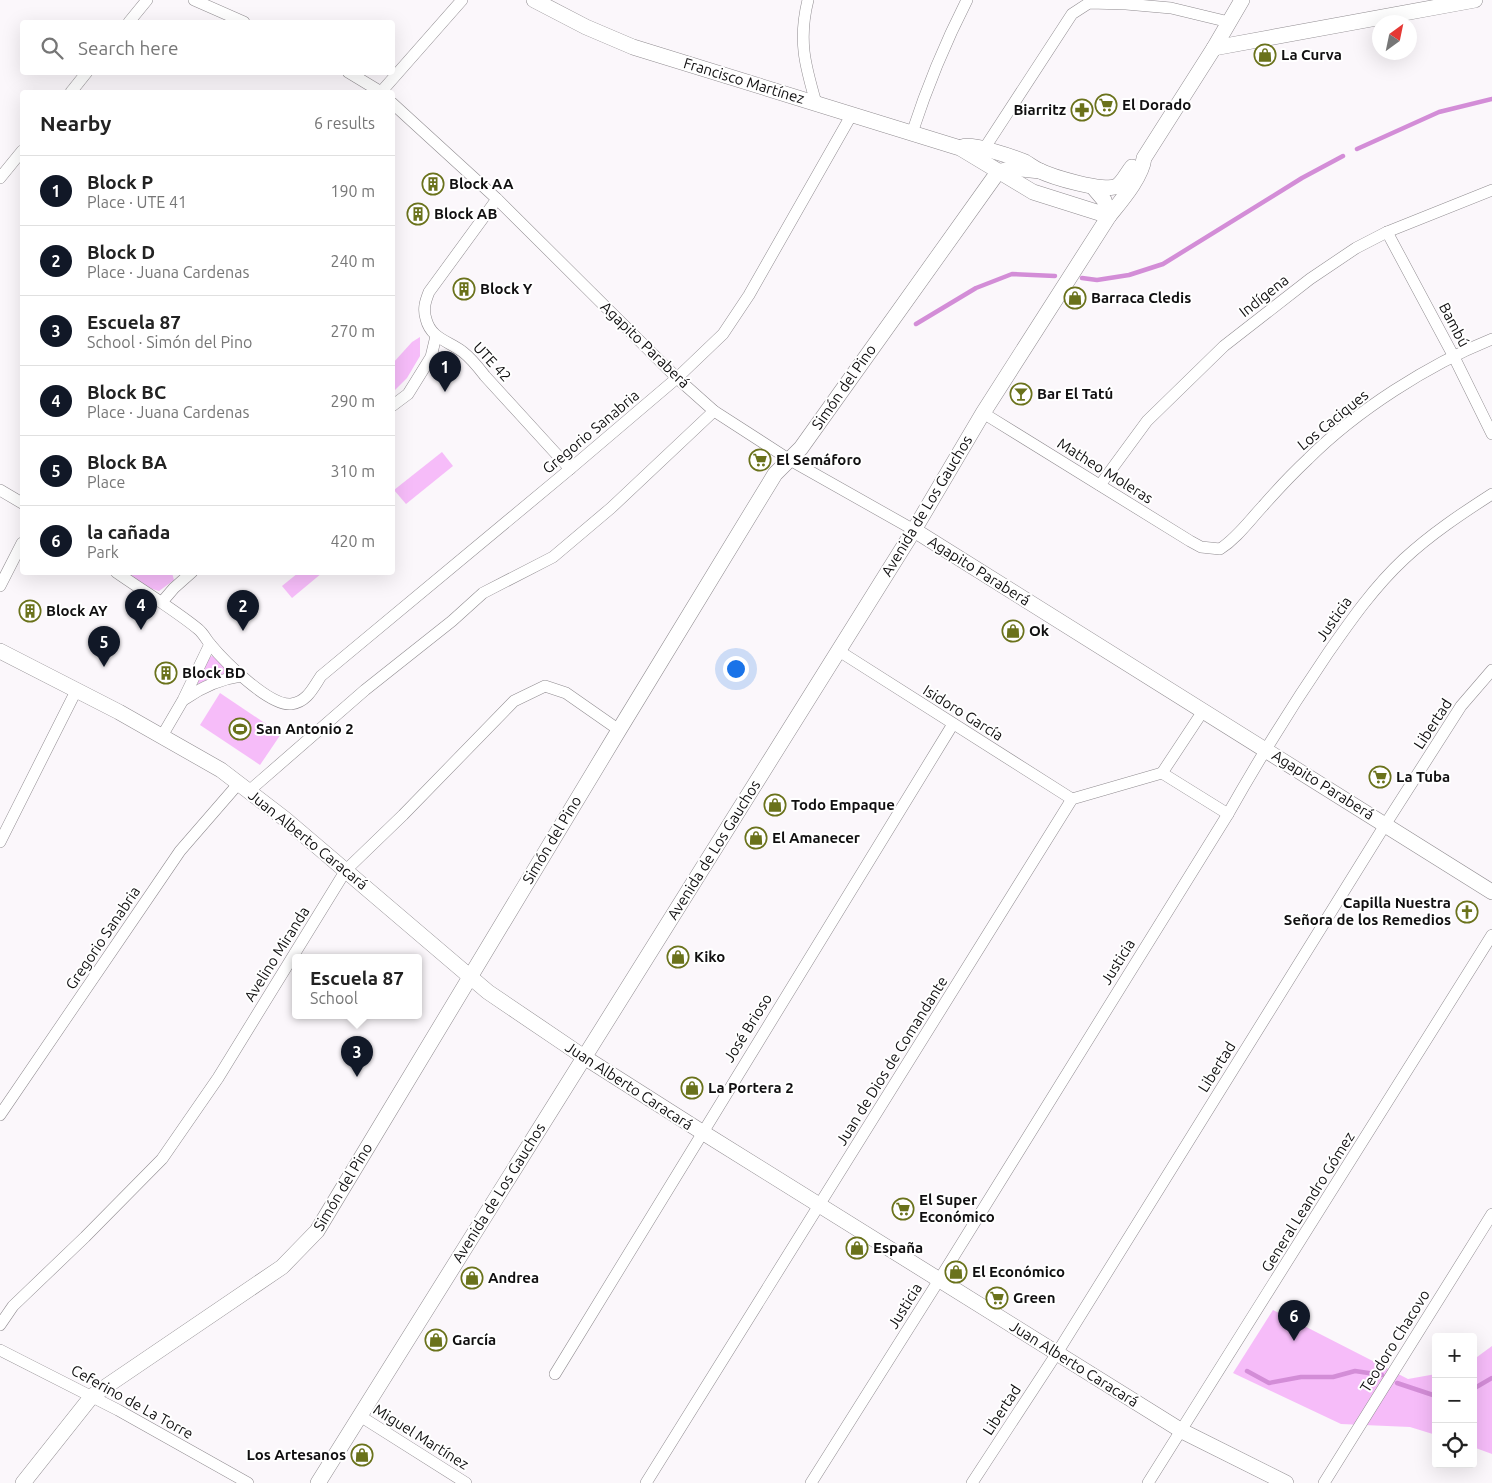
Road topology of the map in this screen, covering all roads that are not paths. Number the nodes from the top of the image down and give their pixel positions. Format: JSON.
{"nodes":[{"id":1,"x":147,"y":0,"type":"edge"},
{"id":2,"x":194,"y":0,"type":"edge"},
{"id":3,"x":462,"y":0,"type":"edge"},
{"id":4,"x":534,"y":0,"type":"edge"},
{"id":5,"x":808,"y":0,"type":"edge"},
{"id":6,"x":967,"y":0,"type":"edge"},
{"id":7,"x":1242,"y":0,"type":"edge"},
{"id":8,"x":1475,"y":0,"type":"edge"},
{"id":9,"x":1127,"y":2,"type":"edge"},
{"id":10,"x":131,"y":20,"type":"edge"},
{"id":11,"x":239,"y":20,"type":"edge"},
{"id":12,"x":1229,"y":22,"type":"junction"},
{"id":13,"x":1214,"y":48,"type":"junction"},
{"id":14,"x":85,"y":75,"type":"edge"},
{"id":15,"x":353,"y":75,"type":"edge"},
{"id":16,"x":73,"y":90,"type":"edge"},
{"id":17,"x":378,"y":90,"type":"edge"},
{"id":18,"x":383,"y":90,"type":"edge"},
{"id":19,"x":816,"y":103,"type":"junction"},
{"id":20,"x":395,"y":106,"type":"edge"},
{"id":21,"x":852,"y":114,"type":"junction"},
{"id":22,"x":912,"y":133,"type":"junction"},
{"id":23,"x":960,"y":148,"type":"junction"},
{"id":24,"x":984,"y":149,"type":"junction"},
{"id":25,"x":20,"y":153,"type":"edge"},
{"id":26,"x":1144,"y":158,"type":"junction"},
{"id":27,"x":1040,"y":171,"type":"junction"},
{"id":28,"x":998,"y":172,"type":"junction"},
{"id":29,"x":0,"y":178,"type":"edge"},
{"id":30,"x":1093,"y":187,"type":"junction"},
{"id":31,"x":1492,"y":190,"type":"edge"},
{"id":32,"x":497,"y":199,"type":"junction"},
{"id":33,"x":1109,"y":216,"type":"junction"},
{"id":34,"x":1387,"y":232,"type":"junction"},
{"id":35,"x":436,"y":336,"type":"junction"},
{"id":36,"x":1492,"y":339,"type":"edge"},
{"id":37,"x":1454,"y":357,"type":"junction"},
{"id":38,"x":677,"y":378,"type":"junction"},
{"id":39,"x":395,"y":404,"type":"edge"},
{"id":40,"x":714,"y":410,"type":"junction"},
{"id":41,"x":983,"y":413,"type":"junction"},
{"id":42,"x":1492,"y":434,"type":"edge"},
{"id":43,"x":790,"y":460,"type":"junction"},
{"id":44,"x":570,"y":469,"type":"junction"},
{"id":45,"x":1100,"y":485,"type":"junction"},
{"id":46,"x":0,"y":490,"type":"edge"},
{"id":47,"x":1492,"y":494,"type":"edge"},
{"id":48,"x":20,"y":501,"type":"edge"},
{"id":49,"x":914,"y":530,"type":"junction"},
{"id":50,"x":20,"y":547,"type":"edge"},
{"id":51,"x":1213,"y":549,"type":"joint"},
{"id":52,"x":121,"y":575,"type":"edge"},
{"id":53,"x":189,"y":575,"type":"edge"},
{"id":54,"x":0,"y":586,"type":"edge"},
{"id":55,"x":162,"y":602,"type":"junction"},
{"id":56,"x":210,"y":644,"type":"junction"},
{"id":57,"x":0,"y":651,"type":"edge"},
{"id":58,"x":839,"y":652,"type":"junction"},
{"id":59,"x":1492,"y":670,"type":"edge"},
{"id":60,"x":241,"y":676,"type":"junction"},
{"id":61,"x":76,"y":691,"type":"junction"},
{"id":62,"x":183,"y":700,"type":"junction"},
{"id":63,"x":1203,"y":711,"type":"junction"},
{"id":64,"x":953,"y":724,"type":"junction"},
{"id":65,"x":618,"y":730,"type":"junction"},
{"id":66,"x":162,"y":736,"type":"junction"},
{"id":67,"x":1265,"y":750,"type":"junction"},
{"id":68,"x":1162,"y":774,"type":"junction"},
{"id":69,"x":244,"y":787,"type":"junction"},
{"id":70,"x":1072,"y":799,"type":"junction"},
{"id":71,"x":1228,"y":814,"type":"junction"},
{"id":72,"x":1385,"y":825,"type":"junction"},
{"id":73,"x":0,"y":842,"type":"edge"},
{"id":74,"x":346,"y":870,"type":"junction"},
{"id":75,"x":1492,"y":892,"type":"edge"},
{"id":76,"x":1492,"y":935,"type":"edge"},
{"id":77,"x":294,"y":954,"type":"edge"},
{"id":78,"x":292,"y":958,"type":"edge"},
{"id":79,"x":471,"y":977,"type":"junction"},
{"id":80,"x":584,"y":1057,"type":"junction"},
{"id":81,"x":0,"y":1116,"type":"edge"},
{"id":82,"x":702,"y":1132,"type":"junction"},
{"id":83,"x":820,"y":1205,"type":"junction"},
{"id":84,"x":1492,"y":1214,"type":"edge"},
{"id":85,"x":939,"y":1280,"type":"junction"},
{"id":86,"x":0,"y":1325,"type":"edge"},
{"id":87,"x":0,"y":1350,"type":"edge"},
{"id":88,"x":1057,"y":1353,"type":"junction"},
{"id":89,"x":555,"y":1374,"type":"dead end"},
{"id":90,"x":92,"y":1396,"type":"junction"},
{"id":91,"x":360,"y":1416,"type":"junction"},
{"id":92,"x":1182,"y":1431,"type":"junction"},
{"id":93,"x":23,"y":1483,"type":"edge"},
{"id":94,"x":248,"y":1483,"type":"edge"},
{"id":95,"x":318,"y":1483,"type":"edge"},
{"id":96,"x":466,"y":1483,"type":"edge"},
{"id":97,"x":646,"y":1483,"type":"edge"},
{"id":98,"x":811,"y":1483,"type":"edge"},
{"id":99,"x":972,"y":1483,"type":"edge"},
{"id":100,"x":1148,"y":1483,"type":"edge"},
{"id":101,"x":1286,"y":1483,"type":"edge"},
{"id":102,"x":1324,"y":1483,"type":"edge"}],
"edges":[{"from":1,"to":10,"type":"street"},
{"from":2,"to":11,"type":"street"},
{"from":3,"to":18,"type":"street"},
{"from":4,"to":19,"type":"street","name":"Francisco Martínez"},
{"from":5,"to":19,"type":"street"},
{"from":6,"to":22,"type":"street"},
{"from":7,"to":12,"type":"street","name":"Avenida de Los Gauchos"},
{"from":8,"to":13,"type":"street"},
{"from":9,"to":12,"type":"street"},
{"from":9,"to":24,"type":"street"},
{"from":12,"to":13,"type":"street","name":"Avenida de Los Gauchos"},
{"from":13,"to":26,"type":"street","name":"Avenida de Los Gauchos"},
{"from":14,"to":16,"type":"street"},
{"from":15,"to":17,"type":"street"},
{"from":19,"to":21,"type":"street","name":"Francisco Martínez"},
{"from":20,"to":32,"type":"street","name":"Agapito Paraberá"},
{"from":21,"to":22,"type":"street","name":"Francisco Martínez"},
{"from":21,"to":38,"type":"street","name":"Gregorio Sanabria"},
{"from":22,"to":23,"type":"street","name":"Francisco Martínez"},
{"from":23,"to":24,"type":"street","name":"Francisco Martínez"},
{"from":23,"to":28,"type":"street","name":"Francisco Martínez"},
{"from":24,"to":27,"type":"street","name":"Francisco Martínez"},
{"from":25,"to":29,"type":"street"},
{"from":26,"to":30,"type":"street","name":"Avenida de Los Gauchos"},
{"from":26,"to":33,"type":"street","name":"Avenida de Los Gauchos"},
{"from":27,"to":28,"type":"street"},
{"from":27,"to":30,"type":"street","name":"Francisco Martínez"},
{"from":28,"to":33,"type":"street","name":"Francisco Martínez"},
{"from":28,"to":43,"type":"street","name":"Simón del Pino"},
{"from":30,"to":33,"type":"street"},
{"from":31,"to":34,"type":"street","name":"Indígena"},
{"from":32,"to":35,"type":"street"},
{"from":32,"to":38,"type":"street","name":"Agapito Paraberá"},
{"from":33,"to":41,"type":"street","name":"Avenida de Los Gauchos"},
{"from":34,"to":37,"type":"street","name":"Bambú"},
{"from":34,"to":45,"type":"street","name":"Indígena"},
{"from":35,"to":39,"type":"street"},
{"from":35,"to":44,"type":"street","name":"UTE 42"},
{"from":36,"to":37,"type":"street","name":"Los Caciques"},
{"from":37,"to":42,"type":"street","name":"Bambú"},
{"from":37,"to":51,"type":"street","name":"Los Caciques"},
{"from":38,"to":40,"type":"street","name":"Agapito Paraberá"},
{"from":38,"to":44,"type":"street","name":"Gregorio Sanabria"},
{"from":40,"to":43,"type":"street","name":"Agapito Paraberá"},
{"from":40,"to":69,"type":"street","name":"Gregorio Sanabria"},
{"from":41,"to":45,"type":"street","name":"Matheo Moleras"},
{"from":41,"to":49,"type":"street","name":"Avenida de Los Gauchos"},
{"from":43,"to":49,"type":"street","name":"Agapito Paraberá"},
{"from":43,"to":65,"type":"street","name":"Simón del Pino"},
{"from":44,"to":60,"type":"street","name":"Gregorio Sanabria"},
{"from":45,"to":51,"type":"street","name":"Matheo Moleras"},
{"from":46,"to":48,"type":"street"},
{"from":47,"to":67,"type":"street","name":"Justicia"},
{"from":49,"to":58,"type":"street","name":"Avenida de Los Gauchos"},
{"from":49,"to":63,"type":"street","name":"Agapito Paraberá"},
{"from":50,"to":54,"type":"street"},
{"from":52,"to":55,"type":"street"},
{"from":53,"to":55,"type":"street"},
{"from":55,"to":56,"type":"street"},
{"from":56,"to":60,"type":"street"},
{"from":56,"to":62,"type":"street"},
{"from":57,"to":61,"type":"street","name":"Juan Alberto Caracará"},
{"from":58,"to":64,"type":"street","name":"Isidoro García"},
{"from":58,"to":80,"type":"street","name":"Avenida de Los Gauchos"},
{"from":59,"to":72,"type":"street","name":"Libertad"},
{"from":60,"to":62,"type":"street"},
{"from":61,"to":66,"type":"street","name":"Juan Alberto Caracará"},
{"from":61,"to":73,"type":"street"},
{"from":62,"to":66,"type":"street"},
{"from":63,"to":67,"type":"street","name":"Agapito Paraberá"},
{"from":63,"to":68,"type":"street"},
{"from":64,"to":70,"type":"street","name":"Isidoro García"},
{"from":64,"to":82,"type":"street","name":"José Brioso"},
{"from":65,"to":74,"type":"street","name":"Avelino Miranda"},
{"from":65,"to":79,"type":"street","name":"Simón del Pino"},
{"from":66,"to":69,"type":"street","name":"Juan Alberto Caracará"},
{"from":67,"to":71,"type":"street","name":"Justicia"},
{"from":67,"to":72,"type":"street","name":"Agapito Paraberá"},
{"from":68,"to":70,"type":"street"},
{"from":68,"to":71,"type":"street"},
{"from":69,"to":74,"type":"street","name":"Juan Alberto Caracará"},
{"from":69,"to":81,"type":"street","name":"Gregorio Sanabria"},
{"from":70,"to":83,"type":"street","name":"Juan de Dios de Comandante"},
{"from":71,"to":85,"type":"street","name":"Justicia"},
{"from":72,"to":75,"type":"street","name":"Agapito Paraberá"},
{"from":72,"to":88,"type":"street","name":"Libertad"},
{"from":74,"to":77,"type":"street","name":"Avelino Miranda"},
{"from":74,"to":79,"type":"street","name":"Juan Alberto Caracará"},
{"from":76,"to":92,"type":"street","name":"General Leandro Gómez"},
{"from":78,"to":86,"type":"street","name":"Avelino Miranda"},
{"from":79,"to":80,"type":"street","name":"Juan Alberto Caracará"},
{"from":79,"to":90,"type":"street","name":"Simón del Pino"},
{"from":80,"to":82,"type":"street","name":"Juan Alberto Caracará"},
{"from":80,"to":91,"type":"street","name":"Avenida de Los Gauchos"},
{"from":82,"to":83,"type":"street","name":"Juan Alberto Caracará"},
{"from":82,"to":89,"type":"street","name":"José Brioso"},
{"from":83,"to":85,"type":"street","name":"Juan Alberto Caracará"},
{"from":83,"to":97,"type":"street","name":"Juan de Dios de Comandante"},
{"from":84,"to":102,"type":"street","name":"Teodoro Chacovo"},
{"from":85,"to":88,"type":"street","name":"Juan Alberto Caracará"},
{"from":85,"to":98,"type":"street","name":"Justicia"},
{"from":87,"to":90,"type":"street","name":"Ceferino de La Torre"},
{"from":88,"to":92,"type":"street","name":"Juan Alberto Caracará"},
{"from":88,"to":99,"type":"street","name":"Libertad"},
{"from":90,"to":93,"type":"street","name":"Simón del Pino"},
{"from":90,"to":94,"type":"street","name":"Ceferino de La Torre"},
{"from":91,"to":95,"type":"street","name":"Avenida de Los Gauchos"},
{"from":91,"to":96,"type":"street","name":"Miguel Martínez"},
{"from":92,"to":100,"type":"street","name":"General Leandro Gómez"},
{"from":92,"to":101,"type":"street","name":"Juan Alberto Caracará"}]}
